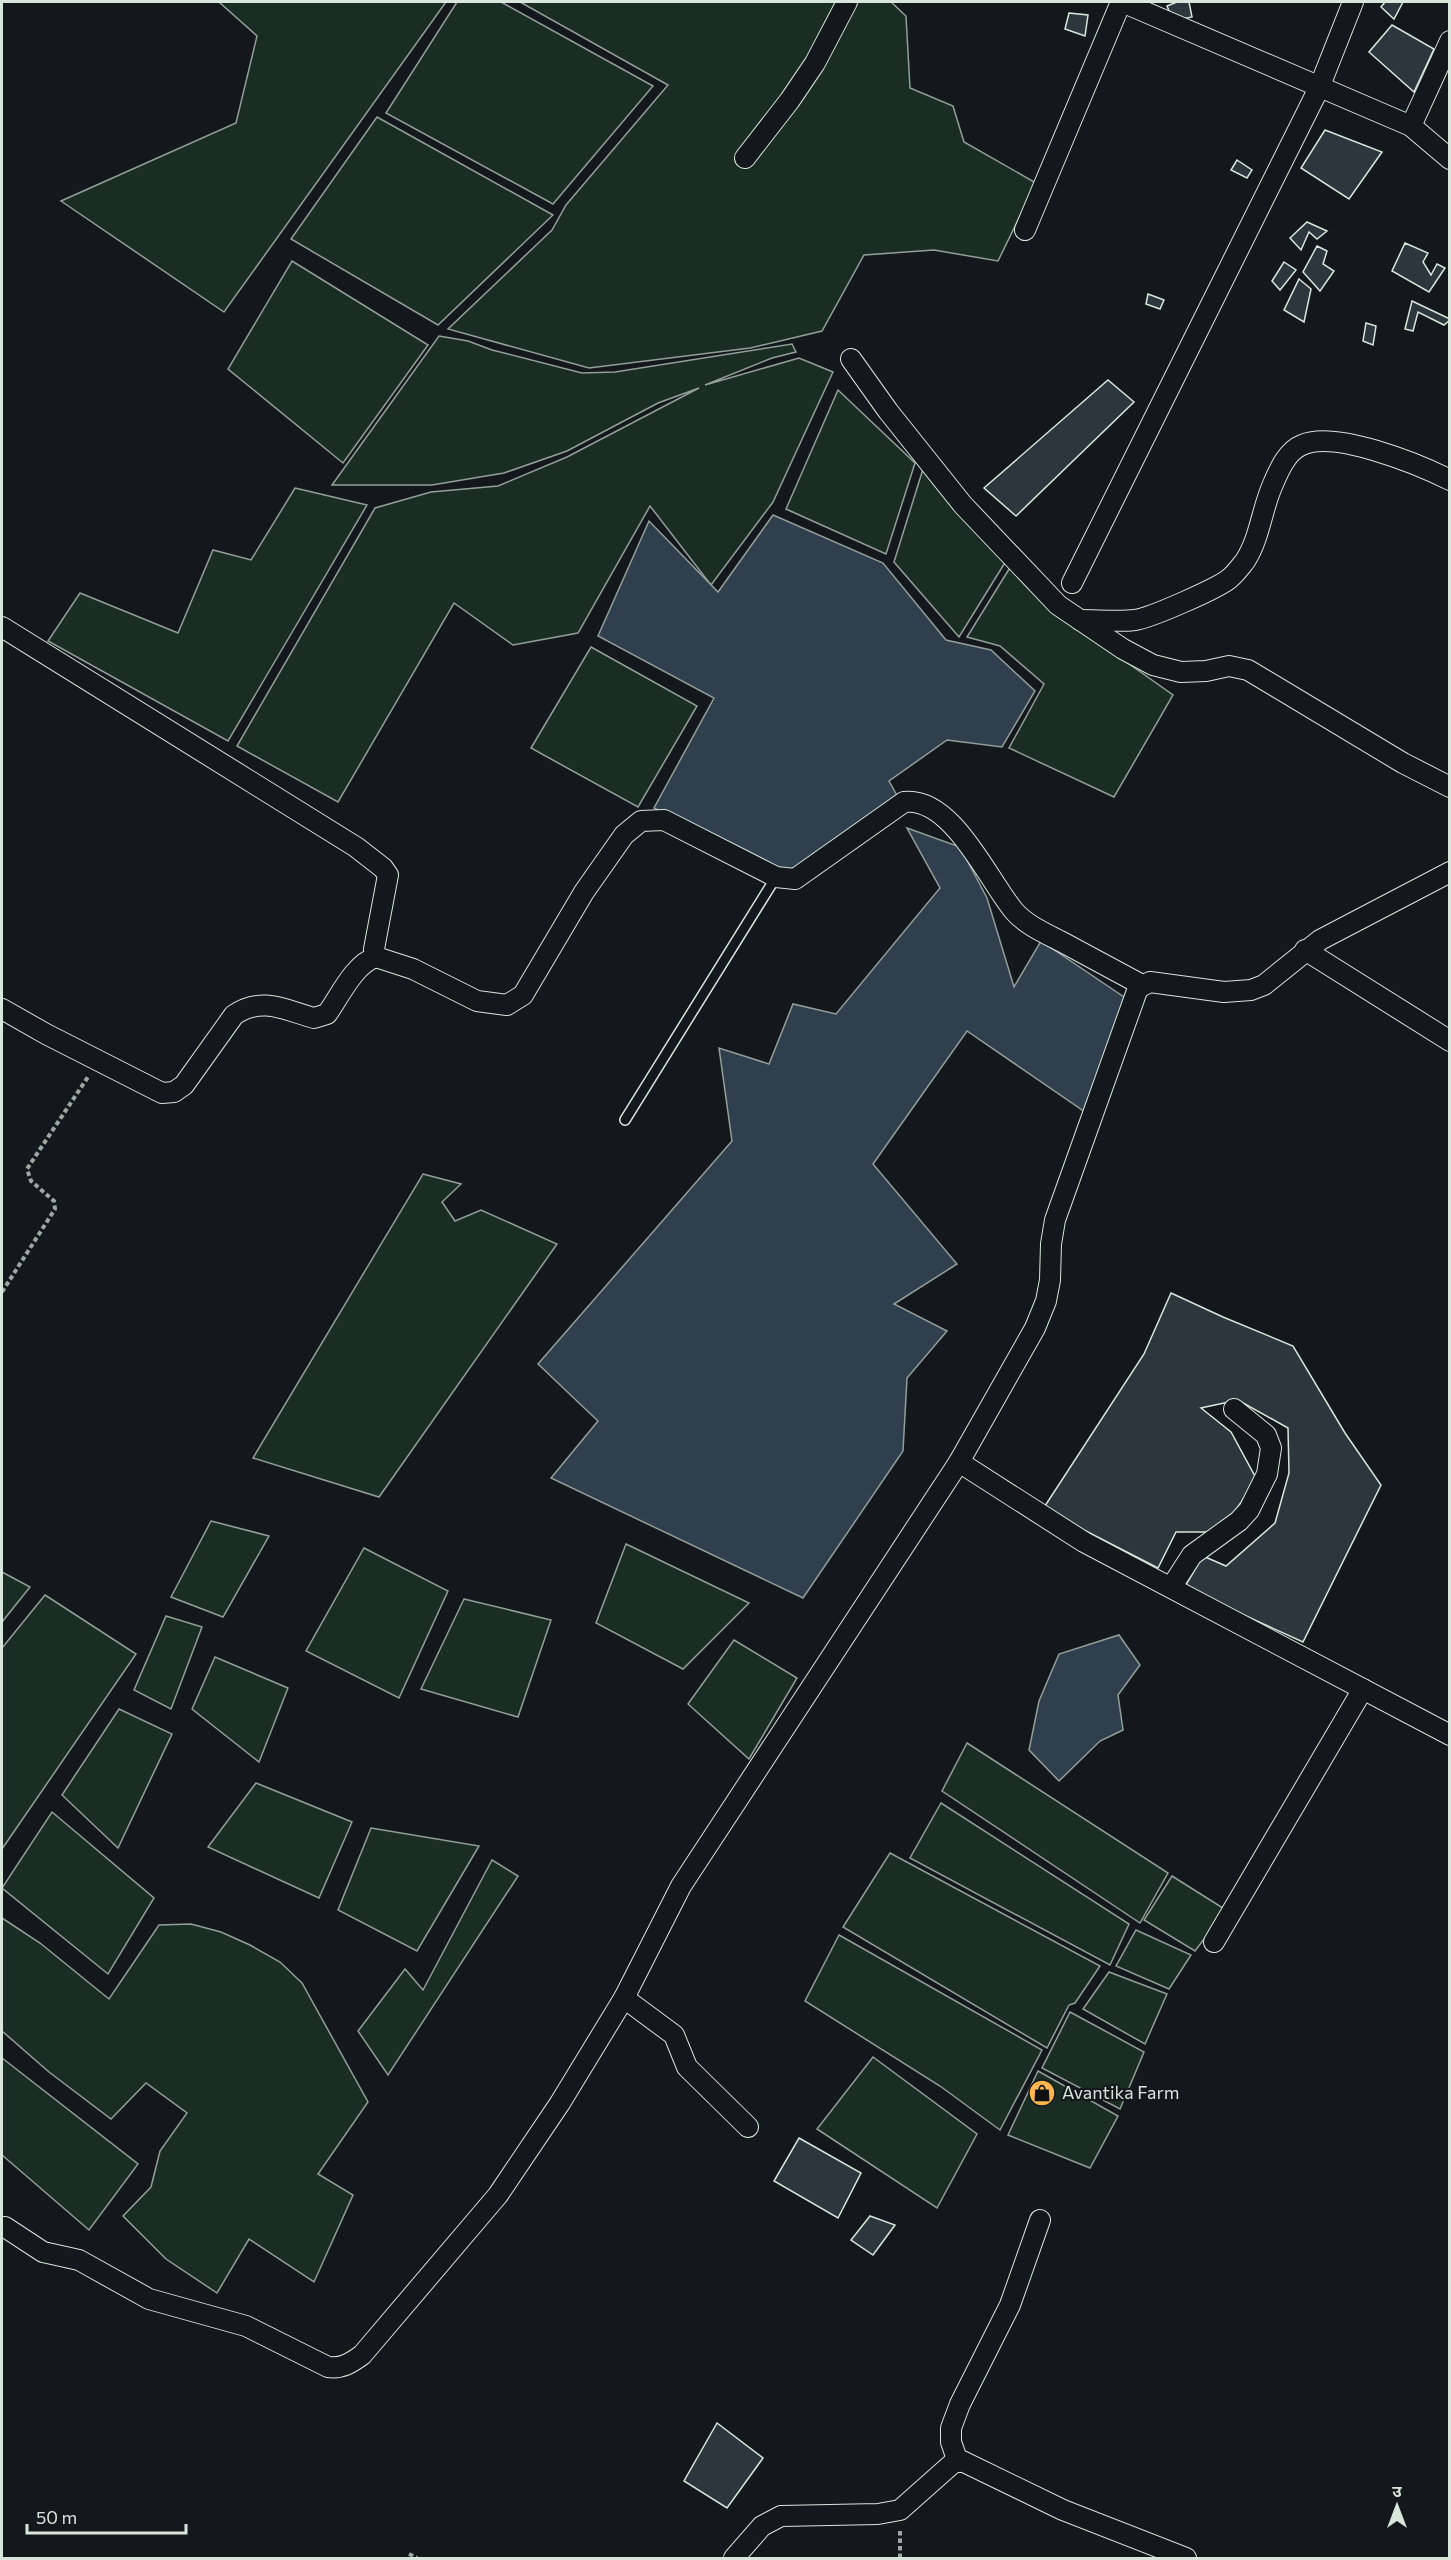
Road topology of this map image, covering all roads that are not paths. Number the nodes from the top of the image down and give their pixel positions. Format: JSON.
{"nodes":[{"id":1,"x":847,"y":2,"type":"edge"},
{"id":2,"x":1122,"y":2,"type":"edge"},
{"id":3,"x":1353,"y":2,"type":"edge"},
{"id":4,"x":1449,"y":41,"type":"edge"},
{"id":5,"x":1319,"y":88,"type":"junction"},
{"id":6,"x":1411,"y":126,"type":"junction"},
{"id":7,"x":745,"y":158,"type":"dead end"},
{"id":8,"x":1449,"y":159,"type":"edge"},
{"id":9,"x":1025,"y":230,"type":"dead end"},
{"id":10,"x":851,"y":359,"type":"dead end"},
{"id":11,"x":1449,"y":480,"type":"edge"},
{"id":12,"x":1072,"y":583,"type":"dead end"},
{"id":13,"x":1080,"y":620,"type":"junction"},
{"id":14,"x":2,"y":627,"type":"edge"},
{"id":15,"x":1449,"y":787,"type":"edge"},
{"id":16,"x":1449,"y":872,"type":"edge"},
{"id":17,"x":776,"y":877,"type":"junction"},
{"id":18,"x":1305,"y":950,"type":"junction"},
{"id":19,"x":376,"y":957,"type":"junction"},
{"id":20,"x":1142,"y":985,"type":"junction"},
{"id":21,"x":2,"y":1009,"type":"edge"},
{"id":22,"x":1449,"y":1041,"type":"edge"},
{"id":23,"x":625,"y":1120,"type":"dead end"},
{"id":24,"x":1234,"y":1409,"type":"dead end"},
{"id":25,"x":959,"y":1462,"type":"junction"},
{"id":26,"x":1172,"y":1586,"type":"junction"},
{"id":27,"x":1364,"y":1689,"type":"junction"},
{"id":28,"x":1449,"y":1733,"type":"edge"},
{"id":29,"x":1214,"y":1942,"type":"dead end"},
{"id":30,"x":624,"y":1998,"type":"junction"},
{"id":31,"x":748,"y":2127,"type":"dead end"},
{"id":32,"x":1040,"y":2220,"type":"dead end"},
{"id":33,"x":5,"y":2227,"type":"dead end"},
{"id":34,"x":958,"y":2462,"type":"junction"},
{"id":35,"x":734,"y":2559,"type":"edge"},
{"id":36,"x":1186,"y":2559,"type":"edge"}],
"edges":[{"from":1,"to":7,"type":"street"},
{"from":2,"to":5,"type":"street"},
{"from":2,"to":9,"type":"street"},
{"from":3,"to":5,"type":"street"},
{"from":4,"to":6,"type":"street"},
{"from":5,"to":6,"type":"street"},
{"from":5,"to":12,"type":"street"},
{"from":6,"to":8,"type":"street"},
{"from":10,"to":13,"type":"street"},
{"from":11,"to":13,"type":"street"},
{"from":13,"to":15,"type":"street"},
{"from":14,"to":19,"type":"street"},
{"from":16,"to":18,"type":"street"},
{"from":17,"to":19,"type":"street"},
{"from":17,"to":20,"type":"street"},
{"from":17,"to":23,"type":"lane"},
{"from":18,"to":20,"type":"street"},
{"from":18,"to":22,"type":"street"},
{"from":19,"to":21,"type":"street"},
{"from":20,"to":25,"type":"street"},
{"from":24,"to":26,"type":"street"},
{"from":25,"to":26,"type":"street"},
{"from":25,"to":30,"type":"street"},
{"from":26,"to":27,"type":"street"},
{"from":27,"to":28,"type":"street"},
{"from":27,"to":29,"type":"street"},
{"from":30,"to":31,"type":"street"},
{"from":30,"to":33,"type":"street"},
{"from":32,"to":34,"type":"street"},
{"from":34,"to":35,"type":"street"},
{"from":34,"to":36,"type":"street"}]}
